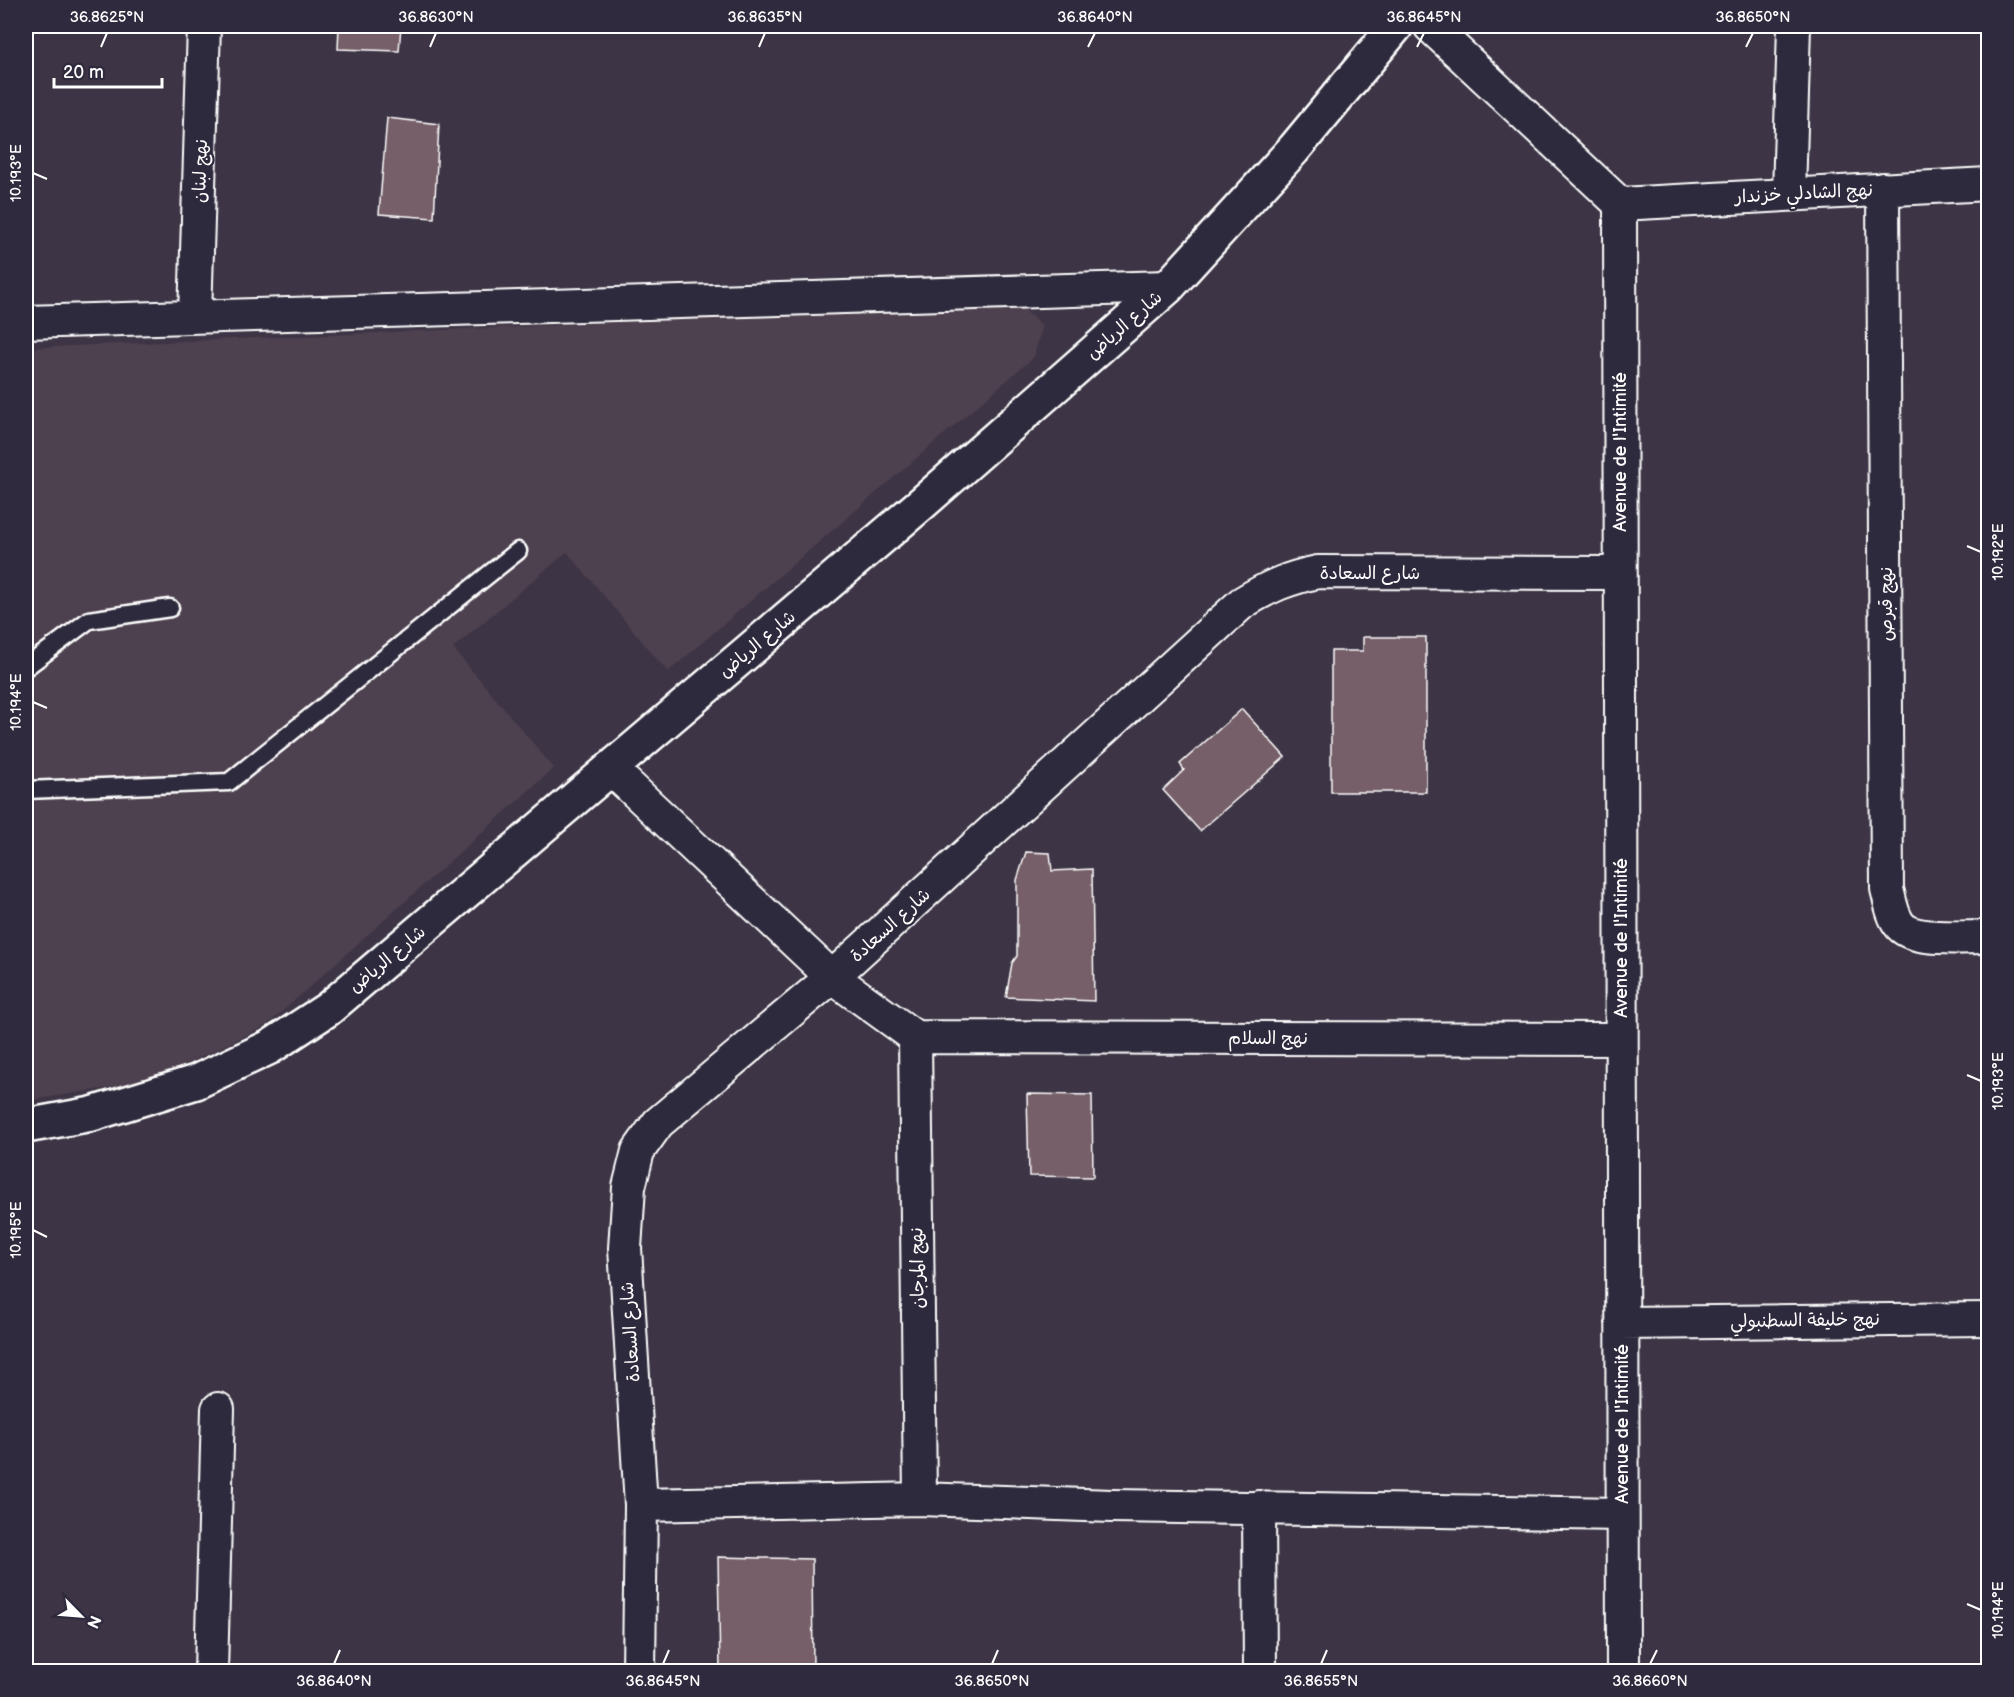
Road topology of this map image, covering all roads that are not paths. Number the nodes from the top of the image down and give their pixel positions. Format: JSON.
{"nodes":[{"id":1,"x":204,"y":26,"type":"edge"},
{"id":2,"x":1396,"y":26,"type":"edge"},
{"id":3,"x":1430,"y":26,"type":"edge"},
{"id":4,"x":1794,"y":26,"type":"edge"},
{"id":5,"x":1989,"y":184,"type":"edge"},
{"id":6,"x":1883,"y":189,"type":"junction"},
{"id":7,"x":1789,"y":194,"type":"junction"},
{"id":8,"x":1620,"y":204,"type":"junction"},
{"id":9,"x":1168,"y":286,"type":"junction"},
{"id":10,"x":195,"y":316,"type":"junction"},
{"id":11,"x":26,"y":322,"type":"edge"},
{"id":12,"x":518,"y":551,"type":"dead end"},
{"id":13,"x":1620,"y":573,"type":"junction"},
{"id":14,"x":170,"y":608,"type":"dead end"},
{"id":15,"x":26,"y":667,"type":"edge"},
{"id":16,"x":611,"y":769,"type":"junction"},
{"id":17,"x":26,"y":790,"type":"edge"},
{"id":18,"x":1989,"y":937,"type":"edge"},
{"id":19,"x":832,"y":977,"type":"junction"},
{"id":20,"x":915,"y":1037,"type":"junction"},
{"id":21,"x":1621,"y":1039,"type":"junction"},
{"id":22,"x":26,"y":1126,"type":"edge"},
{"id":23,"x":1989,"y":1319,"type":"edge"},
{"id":24,"x":1622,"y":1323,"type":"junction"},
{"id":25,"x":218,"y":1409,"type":"dead end"},
{"id":26,"x":920,"y":1499,"type":"junction"},
{"id":27,"x":640,"y":1505,"type":"junction"},
{"id":28,"x":1259,"y":1507,"type":"junction"},
{"id":29,"x":1622,"y":1514,"type":"junction"},
{"id":30,"x":211,"y":1671,"type":"edge"},
{"id":31,"x":639,"y":1671,"type":"edge"},
{"id":32,"x":1260,"y":1671,"type":"edge"},
{"id":33,"x":1623,"y":1671,"type":"edge"}],
"edges":[{"from":1,"to":10,"type":"street","name":"نهج لبنان"},
{"from":2,"to":9,"type":"street","name":"شارع الرياض"},
{"from":3,"to":8,"type":"street"},
{"from":4,"to":7,"type":"street"},
{"from":5,"to":6,"type":"street","name":"نهج الشادلي خزندار"},
{"from":6,"to":7,"type":"street","name":"نهج الشادلي خزندار"},
{"from":6,"to":18,"type":"street","name":"نهج قبرص"},
{"from":7,"to":8,"type":"street","name":"نهج الشادلي خزندار"},
{"from":8,"to":13,"type":"street","name":"Avenue de l'Intimité"},
{"from":9,"to":10,"type":"street"},
{"from":9,"to":16,"type":"street","name":"شارع الرياض"},
{"from":10,"to":11,"type":"street"},
{"from":12,"to":17,"type":"lane"},
{"from":13,"to":19,"type":"street","name":"شارع السعادة"},
{"from":13,"to":21,"type":"street","name":"Avenue de l'Intimité"},
{"from":14,"to":15,"type":"lane"},
{"from":16,"to":19,"type":"street"},
{"from":16,"to":22,"type":"street","name":"شارع الرياض"},
{"from":19,"to":20,"type":"street"},
{"from":19,"to":27,"type":"street","name":"شارع السعادة"},
{"from":20,"to":21,"type":"street","name":"نهج السلام"},
{"from":20,"to":26,"type":"street","name":"نهج المرجان"},
{"from":21,"to":24,"type":"street","name":"Avenue de l'Intimité"},
{"from":23,"to":24,"type":"street","name":"نهج خليفة السطنبولي"},
{"from":24,"to":29,"type":"street","name":"Avenue de l'Intimité"},
{"from":25,"to":30,"type":"street"},
{"from":26,"to":27,"type":"street"},
{"from":26,"to":28,"type":"street"},
{"from":27,"to":31,"type":"street","name":"شارع السعادة"},
{"from":28,"to":29,"type":"street"},
{"from":28,"to":32,"type":"street"},
{"from":29,"to":33,"type":"street","name":"Avenue de l'Intimité"}]}
